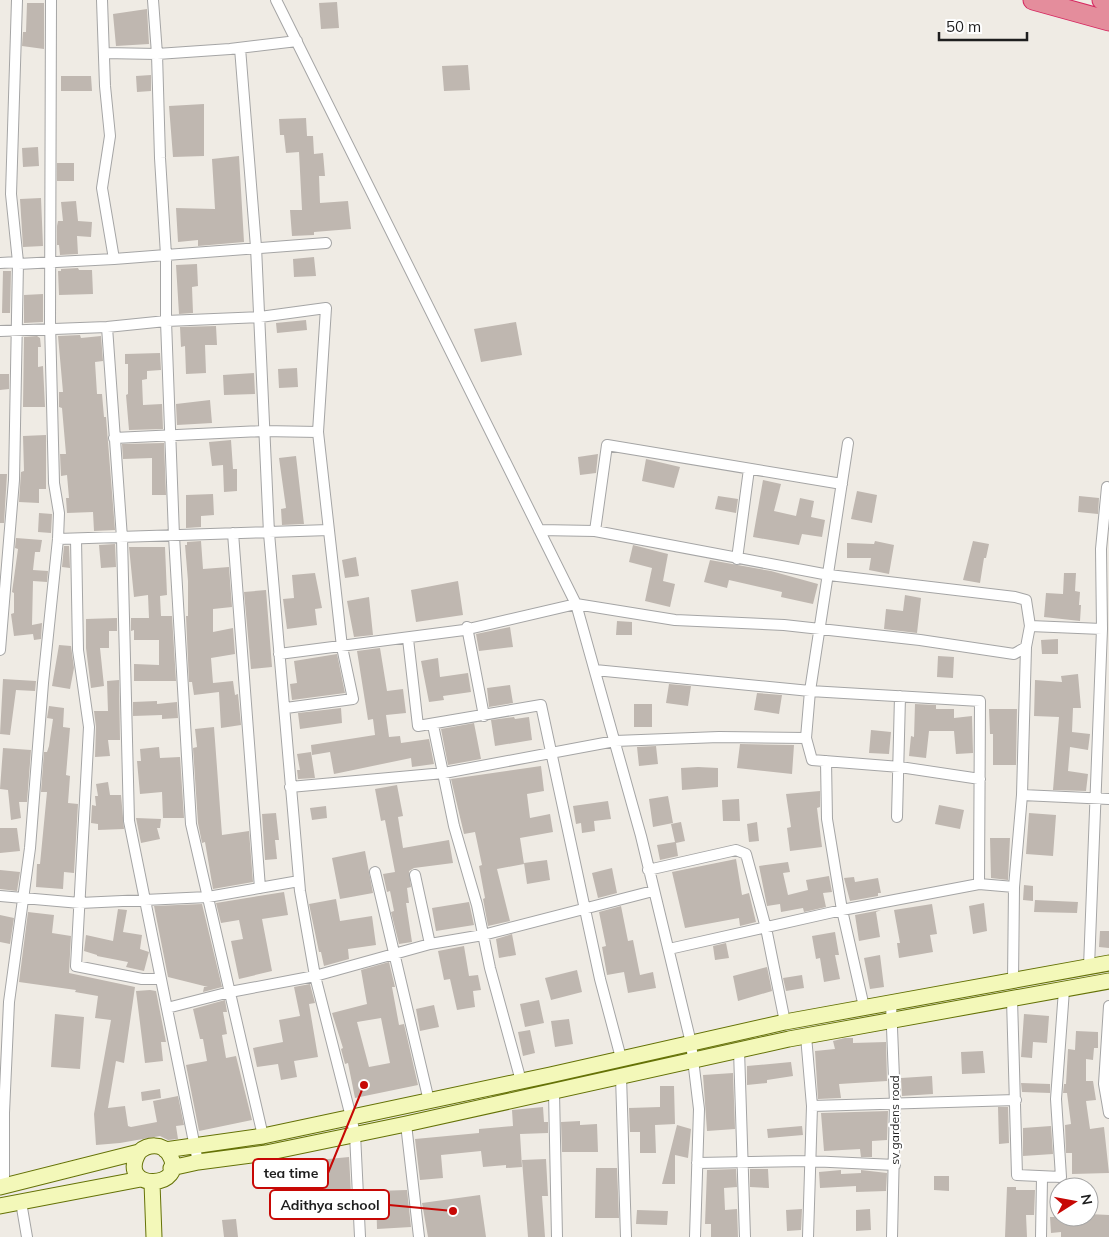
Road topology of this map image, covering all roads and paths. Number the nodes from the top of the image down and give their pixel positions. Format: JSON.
{"nodes":[{"id":1,"x":17,"y":0,"type":"edge"},
{"id":2,"x":51,"y":0,"type":"edge"},
{"id":3,"x":102,"y":0,"type":"edge"},
{"id":4,"x":153,"y":0,"type":"edge"},
{"id":5,"x":276,"y":0,"type":"edge"},
{"id":6,"x":1033,"y":0,"type":"edge"},
{"id":7,"x":1102,"y":0,"type":"edge"},
{"id":8,"x":1109,"y":2,"type":"edge"},
{"id":9,"x":1109,"y":21,"type":"edge"},
{"id":10,"x":297,"y":41,"type":"junction"},
{"id":11,"x":240,"y":48,"type":"junction"},
{"id":12,"x":104,"y":53,"type":"junction"},
{"id":13,"x":157,"y":54,"type":"junction"},
{"id":14,"x":326,"y":243,"type":"dead end"},
{"id":15,"x":256,"y":247,"type":"junction"},
{"id":16,"x":166,"y":255,"type":"junction"},
{"id":17,"x":114,"y":259,"type":"junction"},
{"id":18,"x":0,"y":262,"type":"edge"},
{"id":19,"x":50,"y":262,"type":"junction"},
{"id":20,"x":18,"y":263,"type":"junction"},
{"id":21,"x":260,"y":317,"type":"junction"},
{"id":22,"x":166,"y":321,"type":"junction"},
{"id":23,"x":50,"y":327,"type":"junction"},
{"id":24,"x":107,"y":327,"type":"junction"},
{"id":25,"x":17,"y":330,"type":"junction"},
{"id":26,"x":0,"y":331,"type":"edge"},
{"id":27,"x":263,"y":431,"type":"junction"},
{"id":28,"x":318,"y":432,"type":"junction"},
{"id":29,"x":172,"y":436,"type":"junction"},
{"id":30,"x":114,"y":438,"type":"junction"},
{"id":31,"x":848,"y":443,"type":"dead end"},
{"id":32,"x":749,"y":469,"type":"junction"},
{"id":33,"x":842,"y":484,"type":"junction"},
{"id":34,"x":1107,"y":487,"type":"dead end"},
{"id":35,"x":329,"y":530,"type":"junction"},
{"id":36,"x":539,"y":530,"type":"junction"},
{"id":37,"x":595,"y":531,"type":"junction"},
{"id":38,"x":233,"y":533,"type":"junction"},
{"id":39,"x":269,"y":533,"type":"junction"},
{"id":40,"x":174,"y":536,"type":"junction"},
{"id":41,"x":122,"y":538,"type":"junction"},
{"id":42,"x":58,"y":539,"type":"junction"},
{"id":43,"x":76,"y":539,"type":"junction"},
{"id":44,"x":737,"y":559,"type":"junction"},
{"id":45,"x":829,"y":575,"type":"junction"},
{"id":46,"x":576,"y":604,"type":"junction"},
{"id":47,"x":1,"y":624,"type":"edge"},
{"id":48,"x":1030,"y":626,"type":"junction"},
{"id":49,"x":467,"y":628,"type":"junction"},
{"id":50,"x":821,"y":629,"type":"junction"},
{"id":51,"x":1102,"y":629,"type":"junction"},
{"id":52,"x":408,"y":639,"type":"junction"},
{"id":53,"x":342,"y":647,"type":"junction"},
{"id":54,"x":1026,"y":647,"type":"junction"},
{"id":55,"x":0,"y":650,"type":"edge"},
{"id":56,"x":279,"y":654,"type":"junction"},
{"id":57,"x":595,"y":670,"type":"junction"},
{"id":58,"x":810,"y":691,"type":"junction"},
{"id":59,"x":900,"y":696,"type":"junction"},
{"id":60,"x":286,"y":708,"type":"junction"},
{"id":61,"x":1104,"y":713,"type":"edge"},
{"id":62,"x":484,"y":716,"type":"junction"},
{"id":63,"x":433,"y":725,"type":"junction"},
{"id":64,"x":806,"y":738,"type":"junction"},
{"id":65,"x":615,"y":741,"type":"junction"},
{"id":66,"x":1098,"y":750,"type":"junction"},
{"id":67,"x":1109,"y":751,"type":"edge"},
{"id":68,"x":550,"y":753,"type":"junction"},
{"id":69,"x":826,"y":761,"type":"junction"},
{"id":70,"x":900,"y":766,"type":"junction"},
{"id":71,"x":444,"y":773,"type":"junction"},
{"id":72,"x":980,"y":779,"type":"junction"},
{"id":73,"x":290,"y":787,"type":"junction"},
{"id":74,"x":1022,"y":795,"type":"junction"},
{"id":75,"x":1096,"y":799,"type":"junction"},
{"id":76,"x":1109,"y":799,"type":"edge"},
{"id":77,"x":897,"y":817,"type":"dead end"},
{"id":78,"x":648,"y":870,"type":"junction"},
{"id":79,"x":375,"y":872,"type":"dead end"},
{"id":80,"x":415,"y":875,"type":"dead end"},
{"id":81,"x":299,"y":881,"type":"junction"},
{"id":82,"x":979,"y":884,"type":"junction"},
{"id":83,"x":1014,"y":886,"type":"junction"},
{"id":84,"x":260,"y":888,"type":"junction"},
{"id":85,"x":653,"y":891,"type":"junction"},
{"id":86,"x":0,"y":896,"type":"edge"},
{"id":87,"x":23,"y":897,"type":"junction"},
{"id":88,"x":208,"y":897,"type":"junction"},
{"id":89,"x":144,"y":900,"type":"junction"},
{"id":90,"x":80,"y":903,"type":"junction"},
{"id":91,"x":584,"y":909,"type":"junction"},
{"id":92,"x":842,"y":910,"type":"junction"},
{"id":93,"x":766,"y":928,"type":"junction"},
{"id":94,"x":483,"y":935,"type":"junction"},
{"id":95,"x":430,"y":944,"type":"junction"},
{"id":96,"x":669,"y":949,"type":"junction"},
{"id":97,"x":393,"y":954,"type":"junction"},
{"id":98,"x":1109,"y":963,"type":"edge"},
{"id":99,"x":1090,"y":967,"type":"junction"},
{"id":100,"x":315,"y":976,"type":"junction"},
{"id":101,"x":161,"y":979,"type":"junction"},
{"id":102,"x":1013,"y":981,"type":"junction"},
{"id":103,"x":1109,"y":981,"type":"edge"},
{"id":104,"x":1064,"y":990,"type":"junction"},
{"id":105,"x":230,"y":992,"type":"junction"},
{"id":106,"x":1012,"y":999,"type":"junction"},
{"id":107,"x":891,"y":1003,"type":"junction"},
{"id":108,"x":1109,"y":1006,"type":"edge"},
{"id":109,"x":864,"y":1007,"type":"junction"},
{"id":110,"x":168,"y":1008,"type":"junction"},
{"id":111,"x":893,"y":1020,"type":"junction"},
{"id":112,"x":785,"y":1022,"type":"junction"},
{"id":113,"x":806,"y":1036,"type":"junction"},
{"id":114,"x":691,"y":1043,"type":"junction"},
{"id":115,"x":739,"y":1050,"type":"junction"},
{"id":116,"x":621,"y":1058,"type":"junction"},
{"id":117,"x":694,"y":1060,"type":"junction"},
{"id":118,"x":621,"y":1076,"type":"junction"},
{"id":119,"x":521,"y":1081,"type":"junction"},
{"id":120,"x":554,"y":1092,"type":"junction"},
{"id":121,"x":1016,"y":1100,"type":"junction"},
{"id":122,"x":429,"y":1101,"type":"junction"},
{"id":123,"x":895,"y":1103,"type":"junction"},
{"id":124,"x":812,"y":1106,"type":"junction"},
{"id":125,"x":1109,"y":1112,"type":"edge"},
{"id":126,"x":352,"y":1116,"type":"junction"},
{"id":127,"x":406,"y":1124,"type":"junction"},
{"id":128,"x":354,"y":1134,"type":"junction"},
{"id":129,"x":263,"y":1136,"type":"junction"},
{"id":130,"x":196,"y":1145,"type":"junction"},
{"id":131,"x":165,"y":1150,"type":"junction"},
{"id":132,"x":139,"y":1152,"type":"junction"},
{"id":133,"x":743,"y":1161,"type":"junction"},
{"id":134,"x":809,"y":1161,"type":"junction"},
{"id":135,"x":198,"y":1162,"type":"junction"},
{"id":136,"x":697,"y":1162,"type":"junction"},
{"id":137,"x":894,"y":1165,"type":"junction"},
{"id":138,"x":171,"y":1168,"type":"junction"},
{"id":139,"x":1042,"y":1178,"type":"junction"},
{"id":140,"x":147,"y":1181,"type":"junction"},
{"id":141,"x":2,"y":1186,"type":"edge"},
{"id":142,"x":21,"y":1202,"type":"junction"},
{"id":143,"x":0,"y":1206,"type":"edge"},
{"id":144,"x":27,"y":1237,"type":"edge"},
{"id":145,"x":154,"y":1237,"type":"edge"},
{"id":146,"x":360,"y":1237,"type":"edge"},
{"id":147,"x":419,"y":1237,"type":"edge"},
{"id":148,"x":557,"y":1237,"type":"edge"},
{"id":149,"x":626,"y":1237,"type":"edge"},
{"id":150,"x":695,"y":1237,"type":"edge"},
{"id":151,"x":745,"y":1237,"type":"edge"},
{"id":152,"x":808,"y":1237,"type":"edge"},
{"id":153,"x":892,"y":1237,"type":"edge"},
{"id":154,"x":1041,"y":1237,"type":"edge"}],
"edges":[{"from":1,"to":20,"type":"street"},
{"from":2,"to":19,"type":"street"},
{"from":3,"to":12,"type":"street"},
{"from":4,"to":13,"type":"street"},
{"from":5,"to":10,"type":"street"},
{"from":6,"to":9,"type":"highway"},
{"from":7,"to":8,"type":"highway"},
{"from":10,"to":11,"type":"street"},
{"from":10,"to":36,"type":"street"},
{"from":11,"to":13,"type":"street"},
{"from":11,"to":15,"type":"street"},
{"from":12,"to":13,"type":"street"},
{"from":12,"to":17,"type":"street"},
{"from":13,"to":16,"type":"street"},
{"from":14,"to":15,"type":"street"},
{"from":15,"to":16,"type":"street"},
{"from":15,"to":21,"type":"street"},
{"from":16,"to":17,"type":"street"},
{"from":16,"to":22,"type":"street"},
{"from":17,"to":19,"type":"street"},
{"from":18,"to":20,"type":"street"},
{"from":19,"to":20,"type":"street"},
{"from":19,"to":23,"type":"street"},
{"from":20,"to":25,"type":"street"},
{"from":21,"to":22,"type":"street"},
{"from":21,"to":27,"type":"street"},
{"from":21,"to":28,"type":"street"},
{"from":22,"to":24,"type":"street"},
{"from":22,"to":29,"type":"street"},
{"from":23,"to":24,"type":"street"},
{"from":23,"to":25,"type":"street"},
{"from":23,"to":42,"type":"street"},
{"from":24,"to":30,"type":"street"},
{"from":25,"to":26,"type":"street"},
{"from":25,"to":47,"type":"street"},
{"from":27,"to":28,"type":"street"},
{"from":27,"to":29,"type":"street"},
{"from":27,"to":39,"type":"street"},
{"from":28,"to":35,"type":"street"},
{"from":29,"to":30,"type":"street"},
{"from":29,"to":40,"type":"street"},
{"from":30,"to":41,"type":"street"},
{"from":31,"to":33,"type":"street"},
{"from":32,"to":33,"type":"street"},
{"from":32,"to":37,"type":"street"},
{"from":32,"to":44,"type":"street"},
{"from":33,"to":45,"type":"street"},
{"from":34,"to":51,"type":"street"},
{"from":35,"to":39,"type":"street"},
{"from":35,"to":53,"type":"street"},
{"from":36,"to":37,"type":"street"},
{"from":36,"to":46,"type":"street"},
{"from":37,"to":44,"type":"street"},
{"from":38,"to":39,"type":"street"},
{"from":38,"to":40,"type":"street"},
{"from":38,"to":84,"type":"street"},
{"from":39,"to":56,"type":"street"},
{"from":40,"to":41,"type":"street"},
{"from":40,"to":88,"type":"street"},
{"from":41,"to":43,"type":"street"},
{"from":41,"to":89,"type":"street"},
{"from":42,"to":43,"type":"street"},
{"from":42,"to":87,"type":"street"},
{"from":43,"to":90,"type":"street"},
{"from":44,"to":45,"type":"street"},
{"from":45,"to":48,"type":"street"},
{"from":45,"to":50,"type":"street"},
{"from":46,"to":49,"type":"street"},
{"from":46,"to":50,"type":"street"},
{"from":46,"to":57,"type":"street"},
{"from":47,"to":55,"type":"street"},
{"from":48,"to":51,"type":"street"},
{"from":48,"to":54,"type":"street"},
{"from":49,"to":52,"type":"street"},
{"from":49,"to":62,"type":"street"},
{"from":50,"to":54,"type":"street"},
{"from":50,"to":58,"type":"street"},
{"from":51,"to":61,"type":"street"},
{"from":52,"to":53,"type":"street"},
{"from":52,"to":63,"type":"street"},
{"from":53,"to":56,"type":"street"},
{"from":53,"to":60,"type":"street"},
{"from":54,"to":74,"type":"street"},
{"from":56,"to":60,"type":"street"},
{"from":57,"to":58,"type":"street"},
{"from":57,"to":65,"type":"street"},
{"from":58,"to":59,"type":"street"},
{"from":58,"to":64,"type":"street"},
{"from":59,"to":70,"type":"street"},
{"from":59,"to":72,"type":"street"},
{"from":60,"to":73,"type":"street"},
{"from":61,"to":66,"type":"street"},
{"from":62,"to":63,"type":"street"},
{"from":62,"to":68,"type":"street"},
{"from":63,"to":71,"type":"street"},
{"from":64,"to":65,"type":"street"},
{"from":64,"to":69,"type":"street"},
{"from":65,"to":68,"type":"street"},
{"from":65,"to":78,"type":"street"},
{"from":66,"to":67,"type":"street"},
{"from":66,"to":75,"type":"street"},
{"from":68,"to":71,"type":"street"},
{"from":68,"to":91,"type":"street"},
{"from":69,"to":70,"type":"street"},
{"from":69,"to":92,"type":"street"},
{"from":70,"to":72,"type":"street"},
{"from":70,"to":77,"type":"street"},
{"from":71,"to":73,"type":"street"},
{"from":71,"to":94,"type":"street"},
{"from":72,"to":82,"type":"street"},
{"from":73,"to":81,"type":"street"},
{"from":74,"to":75,"type":"street"},
{"from":74,"to":83,"type":"street"},
{"from":75,"to":76,"type":"street"},
{"from":75,"to":99,"type":"street"},
{"from":78,"to":85,"type":"street"},
{"from":78,"to":93,"type":"street"},
{"from":79,"to":97,"type":"street"},
{"from":80,"to":95,"type":"street"},
{"from":81,"to":84,"type":"street"},
{"from":81,"to":100,"type":"street"},
{"from":82,"to":83,"type":"street"},
{"from":82,"to":92,"type":"street"},
{"from":83,"to":102,"type":"street"},
{"from":84,"to":88,"type":"street"},
{"from":85,"to":91,"type":"street"},
{"from":85,"to":96,"type":"street"},
{"from":86,"to":87,"type":"street"},
{"from":87,"to":90,"type":"street"},
{"from":87,"to":141,"type":"street"},
{"from":88,"to":89,"type":"street"},
{"from":88,"to":105,"type":"street"},
{"from":89,"to":90,"type":"street"},
{"from":89,"to":101,"type":"street"},
{"from":90,"to":101,"type":"street"},
{"from":91,"to":94,"type":"street"},
{"from":91,"to":116,"type":"street"},
{"from":92,"to":93,"type":"street"},
{"from":92,"to":109,"type":"street"},
{"from":93,"to":96,"type":"street"},
{"from":93,"to":112,"type":"street"},
{"from":94,"to":95,"type":"street"},
{"from":94,"to":119,"type":"street"},
{"from":95,"to":97,"type":"street"},
{"from":96,"to":114,"type":"street"},
{"from":97,"to":100,"type":"street"},
{"from":97,"to":122,"type":"street"},
{"from":98,"to":99,"type":"main road"},
{"from":99,"to":102,"type":"main road"},
{"from":100,"to":105,"type":"street"},
{"from":100,"to":126,"type":"street"},
{"from":101,"to":110,"type":"street"},
{"from":102,"to":107,"type":"main road"},
{"from":103,"to":104,"type":"main road"},
{"from":104,"to":106,"type":"main road"},
{"from":104,"to":139,"type":"street"},
{"from":105,"to":110,"type":"street"},
{"from":105,"to":129,"type":"street"},
{"from":106,"to":111,"type":"main road"},
{"from":106,"to":121,"type":"street"},
{"from":107,"to":109,"type":"main road"},
{"from":107,"to":111,"type":"street","name":"sv gardens road"},
{"from":108,"to":125,"type":"street"},
{"from":109,"to":112,"type":"main road"},
{"from":110,"to":130,"type":"street"},
{"from":111,"to":113,"type":"main road"},
{"from":111,"to":123,"type":"street","name":"sv gardens road"},
{"from":112,"to":114,"type":"main road"},
{"from":113,"to":115,"type":"main road"},
{"from":113,"to":124,"type":"street"},
{"from":114,"to":116,"type":"main road"},
{"from":114,"to":117,"type":"street"},
{"from":115,"to":117,"type":"main road"},
{"from":115,"to":133,"type":"street"},
{"from":116,"to":119,"type":"main road"},
{"from":117,"to":118,"type":"main road"},
{"from":117,"to":136,"type":"street"},
{"from":118,"to":120,"type":"main road"},
{"from":118,"to":149,"type":"street"},
{"from":119,"to":122,"type":"main road"},
{"from":120,"to":127,"type":"main road"},
{"from":120,"to":148,"type":"street"},
{"from":121,"to":123,"type":"street"},
{"from":121,"to":139,"type":"street"},
{"from":122,"to":126,"type":"main road"},
{"from":123,"to":124,"type":"street"},
{"from":123,"to":137,"type":"street","name":"sv gardens road"},
{"from":124,"to":134,"type":"street"},
{"from":126,"to":128,"type":"street"},
{"from":126,"to":129,"type":"main road"},
{"from":127,"to":128,"type":"main road"},
{"from":127,"to":147,"type":"street"},
{"from":128,"to":135,"type":"main road"},
{"from":128,"to":146,"type":"street"},
{"from":129,"to":130,"type":"main road"},
{"from":130,"to":131,"type":"main road"},
{"from":130,"to":135,"type":"street"},
{"from":131,"to":132,"type":"main road"},
{"from":131,"to":138,"type":"main road"},
{"from":132,"to":140,"type":"main road"},
{"from":132,"to":141,"type":"main road"},
{"from":133,"to":134,"type":"street"},
{"from":133,"to":136,"type":"street"},
{"from":133,"to":151,"type":"street"},
{"from":134,"to":137,"type":"street"},
{"from":134,"to":152,"type":"street"},
{"from":135,"to":138,"type":"main road"},
{"from":136,"to":150,"type":"street"},
{"from":137,"to":153,"type":"street","name":"sv gardens road"},
{"from":138,"to":140,"type":"main road"},
{"from":139,"to":154,"type":"street"},
{"from":140,"to":142,"type":"main road"},
{"from":140,"to":145,"type":"main road"},
{"from":142,"to":143,"type":"main road"},
{"from":142,"to":144,"type":"street"}]}
